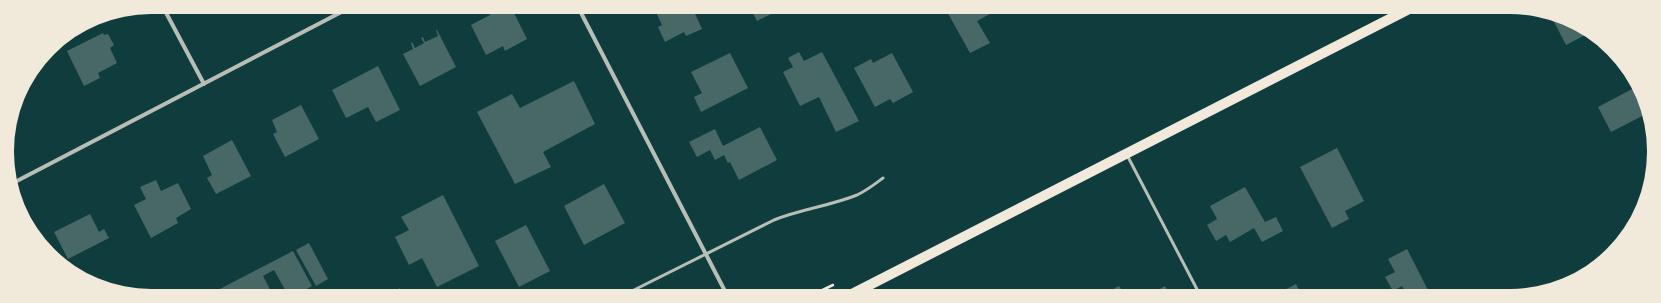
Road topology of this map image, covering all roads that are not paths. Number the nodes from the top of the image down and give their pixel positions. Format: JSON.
{"nodes":[{"id":1,"x":167,"y":14,"type":"edge"},
{"id":2,"x":338,"y":14,"type":"edge"},
{"id":3,"x":582,"y":14,"type":"edge"},
{"id":4,"x":1399,"y":14,"type":"edge"},
{"id":5,"x":204,"y":84,"type":"junction"},
{"id":6,"x":1127,"y":154,"type":"junction"},
{"id":7,"x":883,"y":178,"type":"dead end"},
{"id":8,"x":18,"y":181,"type":"edge"},
{"id":9,"x":706,"y":255,"type":"junction"},
{"id":10,"x":636,"y":289,"type":"edge"},
{"id":11,"x":724,"y":289,"type":"edge"},
{"id":12,"x":862,"y":289,"type":"edge"},
{"id":13,"x":1196,"y":289,"type":"edge"}],
"edges":[{"from":1,"to":5,"type":"street"},
{"from":2,"to":5,"type":"street"},
{"from":3,"to":9,"type":"street"},
{"from":4,"to":6,"type":"main road"},
{"from":5,"to":8,"type":"street"},
{"from":6,"to":12,"type":"main road"},
{"from":6,"to":13,"type":"lane"},
{"from":7,"to":9,"type":"lane"},
{"from":9,"to":10,"type":"lane"},
{"from":9,"to":11,"type":"street"}]}
